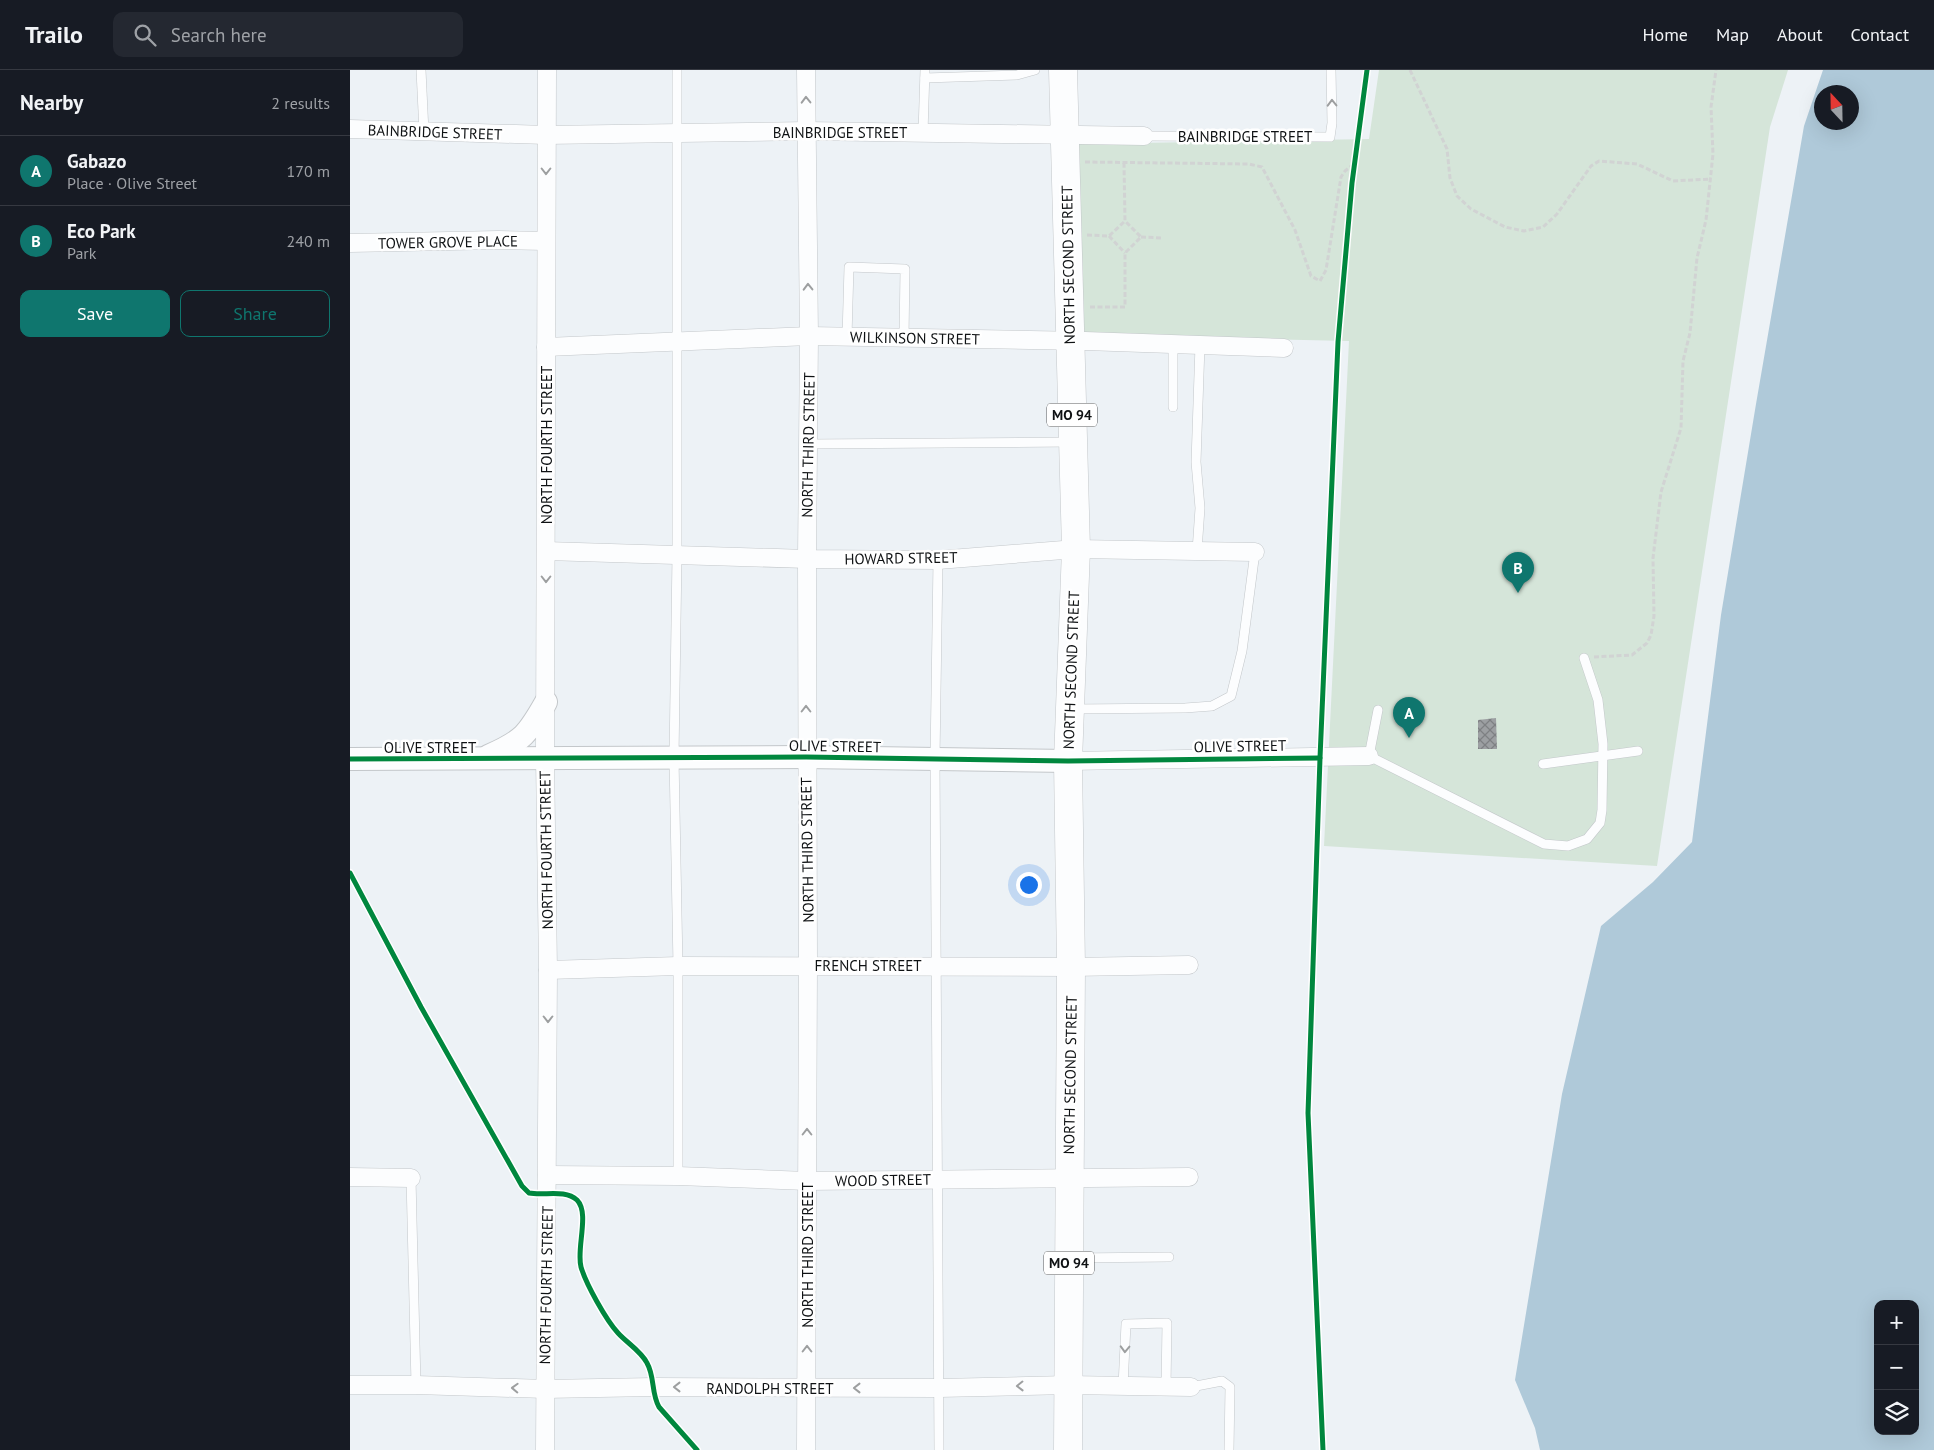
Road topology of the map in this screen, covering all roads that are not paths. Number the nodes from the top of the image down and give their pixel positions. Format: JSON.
{"nodes":[{"id":1,"x":421,"y":70,"type":"edge"},
{"id":2,"x":547,"y":70,"type":"edge"},
{"id":3,"x":678,"y":70,"type":"edge"},
{"id":4,"x":806,"y":70,"type":"edge"},
{"id":5,"x":1035,"y":70,"type":"edge"},
{"id":6,"x":1063,"y":70,"type":"edge"},
{"id":7,"x":1331,"y":70,"type":"edge"},
{"id":8,"x":925,"y":74,"type":"edge"},
{"id":9,"x":350,"y":129,"type":"edge"},
{"id":10,"x":807,"y":131,"type":"junction"},
{"id":11,"x":424,"y":132,"type":"junction"},
{"id":12,"x":678,"y":133,"type":"junction"},
{"id":13,"x":923,"y":133,"type":"junction"},
{"id":14,"x":546,"y":135,"type":"junction"},
{"id":15,"x":1065,"y":136,"type":"junction"},
{"id":16,"x":1144,"y":136,"type":"joint"},
{"id":17,"x":546,"y":241,"type":"junction"},
{"id":18,"x":350,"y":243,"type":"edge"},
{"id":19,"x":809,"y":336,"type":"junction"},
{"id":20,"x":847,"y":337,"type":"junction"},
{"id":21,"x":904,"y":338,"type":"junction"},
{"id":22,"x":1069,"y":341,"type":"junction"},
{"id":23,"x":678,"y":342,"type":"junction"},
{"id":24,"x":1173,"y":344,"type":"junction"},
{"id":25,"x":1200,"y":345,"type":"junction"},
{"id":26,"x":546,"y":347,"type":"junction"},
{"id":27,"x":1284,"y":348,"type":"dead end"},
{"id":28,"x":1173,"y":407,"type":"dead end"},
{"id":29,"x":1072,"y":442,"type":"junction"},
{"id":30,"x":808,"y":444,"type":"junction"},
{"id":31,"x":1076,"y":549,"type":"junction"},
{"id":32,"x":546,"y":551,"type":"junction"},
{"id":33,"x":1197,"y":551,"type":"junction"},
{"id":34,"x":1255,"y":552,"type":"joint"},
{"id":35,"x":677,"y":555,"type":"junction"},
{"id":36,"x":807,"y":559,"type":"junction"},
{"id":37,"x":938,"y":560,"type":"junction"},
{"id":38,"x":1584,"y":658,"type":"road end"},
{"id":39,"x":546,"y":702,"type":"junction"},
{"id":40,"x":1070,"y":709,"type":"junction"},
{"id":41,"x":1378,"y":710,"type":"dead end"},
{"id":42,"x":1638,"y":751,"type":"dead end"},
{"id":43,"x":1603,"y":755,"type":"junction"},
{"id":44,"x":1369,"y":756,"type":"junction"},
{"id":45,"x":545,"y":757,"type":"junction"},
{"id":46,"x":674,"y":758,"type":"junction"},
{"id":47,"x":806,"y":758,"type":"junction"},
{"id":48,"x":350,"y":759,"type":"edge"},
{"id":49,"x":935,"y":759,"type":"junction"},
{"id":50,"x":480,"y":760,"type":"junction"},
{"id":51,"x":1068,"y":761,"type":"junction"},
{"id":52,"x":1543,"y":764,"type":"dead end"},
{"id":53,"x":808,"y":965,"type":"junction"},
{"id":54,"x":1189,"y":965,"type":"dead end"},
{"id":55,"x":678,"y":966,"type":"junction"},
{"id":56,"x":936,"y":966,"type":"junction"},
{"id":57,"x":1070,"y":967,"type":"junction"},
{"id":58,"x":548,"y":970,"type":"junction"},
{"id":59,"x":547,"y":1175,"type":"junction"},
{"id":60,"x":678,"y":1176,"type":"junction"},
{"id":61,"x":1190,"y":1176,"type":"dead end"},
{"id":62,"x":350,"y":1177,"type":"edge"},
{"id":63,"x":411,"y":1178,"type":"joint"},
{"id":64,"x":938,"y":1178,"type":"junction"},
{"id":65,"x":1068,"y":1178,"type":"junction"},
{"id":66,"x":807,"y":1181,"type":"junction"},
{"id":67,"x":1169,"y":1257,"type":"dead end"},
{"id":68,"x":1069,"y":1258,"type":"junction"},
{"id":69,"x":350,"y":1385,"type":"edge"},
{"id":70,"x":416,"y":1385,"type":"junction"},
{"id":71,"x":1068,"y":1385,"type":"junction"},
{"id":72,"x":1123,"y":1386,"type":"junction"},
{"id":73,"x":1166,"y":1387,"type":"junction"},
{"id":74,"x":806,"y":1388,"type":"junction"},
{"id":75,"x":939,"y":1388,"type":"junction"},
{"id":76,"x":1191,"y":1388,"type":"joint"},
{"id":77,"x":545,"y":1389,"type":"junction"},
{"id":78,"x":545,"y":1450,"type":"edge"},
{"id":79,"x":806,"y":1450,"type":"edge"},
{"id":80,"x":939,"y":1450,"type":"edge"},
{"id":81,"x":1068,"y":1450,"type":"edge"},
{"id":82,"x":1229,"y":1450,"type":"edge"}],
"edges":[{"from":1,"to":11,"type":"lane"},
{"from":2,"to":14,"type":"street","name":"NORTH FOURTH STREET"},
{"from":3,"to":12,"type":"lane"},
{"from":10,"to":4,"type":"street","name":"NORTH THIRD STREET","one_way":true},
{"from":5,"to":8,"type":"lane"},
{"from":6,"to":15,"type":"main road","name":"NORTH SECOND STREET","number":"MO 94"},
{"from":16,"to":7,"type":"lane","name":"BAINBRIDGE STREET","one_way":true},
{"from":8,"to":13,"type":"lane"},
{"from":9,"to":11,"type":"street","name":"BAINBRIDGE STREET"},
{"from":10,"to":12,"type":"street","name":"BAINBRIDGE STREET"},
{"from":10,"to":13,"type":"street","name":"BAINBRIDGE STREET"},
{"from":19,"to":10,"type":"street","name":"NORTH THIRD STREET","one_way":true},
{"from":11,"to":14,"type":"street","name":"BAINBRIDGE STREET"},
{"from":12,"to":14,"type":"street","name":"BAINBRIDGE STREET"},
{"from":12,"to":23,"type":"lane"},
{"from":13,"to":15,"type":"street","name":"BAINBRIDGE STREET"},
{"from":14,"to":17,"type":"street","name":"NORTH FOURTH STREET","one_way":true},
{"from":15,"to":16,"type":"street","name":"BAINBRIDGE STREET"},
{"from":15,"to":22,"type":"main road","name":"NORTH SECOND STREET","number":"MO 94"},
{"from":17,"to":18,"type":"street","name":"TOWER GROVE PLACE"},
{"from":17,"to":26,"type":"street","name":"NORTH FOURTH STREET"},
{"from":19,"to":20,"type":"street","name":"WILKINSON STREET"},
{"from":19,"to":23,"type":"street","name":"WILKINSON STREET"},
{"from":19,"to":30,"type":"street","name":"NORTH THIRD STREET"},
{"from":20,"to":21,"type":"street","name":"WILKINSON STREET"},
{"from":20,"to":21,"type":"lane"},
{"from":21,"to":22,"type":"street","name":"WILKINSON STREET"},
{"from":22,"to":24,"type":"street","name":"WILKINSON STREET"},
{"from":22,"to":29,"type":"main road","name":"NORTH SECOND STREET","number":"MO 94"},
{"from":23,"to":26,"type":"street","name":"WILKINSON STREET"},
{"from":23,"to":35,"type":"lane"},
{"from":24,"to":25,"type":"street","name":"WILKINSON STREET"},
{"from":24,"to":28,"type":"lane"},
{"from":25,"to":27,"type":"street","name":"WILKINSON STREET"},
{"from":25,"to":33,"type":"lane"},
{"from":26,"to":32,"type":"street","name":"NORTH FOURTH STREET"},
{"from":29,"to":30,"type":"lane"},
{"from":29,"to":31,"type":"main road","name":"NORTH SECOND STREET","number":"MO 94"},
{"from":30,"to":36,"type":"street","name":"NORTH THIRD STREET"},
{"from":31,"to":33,"type":"street","name":"HOWARD STREET"},
{"from":31,"to":37,"type":"street","name":"HOWARD STREET"},
{"from":31,"to":40,"type":"main road","name":"NORTH SECOND STREET","number":"MO 94"},
{"from":32,"to":35,"type":"street","name":"HOWARD STREET"},
{"from":32,"to":39,"type":"street","name":"NORTH FOURTH STREET","one_way":true},
{"from":33,"to":34,"type":"street","name":"HOWARD STREET"},
{"from":34,"to":40,"type":"lane"},
{"from":35,"to":36,"type":"street","name":"HOWARD STREET"},
{"from":35,"to":46,"type":"lane"},
{"from":36,"to":37,"type":"street","name":"HOWARD STREET"},
{"from":47,"to":36,"type":"street","name":"NORTH THIRD STREET","one_way":true},
{"from":37,"to":49,"type":"lane"},
{"from":38,"to":43,"type":"lane"},
{"from":39,"to":45,"type":"street","name":"NORTH FOURTH STREET"},
{"from":39,"to":50,"type":"street"},
{"from":40,"to":51,"type":"main road","name":"NORTH SECOND STREET","number":"MO 94"},
{"from":41,"to":44,"type":"lane"},
{"from":42,"to":43,"type":"lane"},
{"from":43,"to":44,"type":"lane"},
{"from":43,"to":52,"type":"lane"},
{"from":44,"to":51,"type":"street","name":"OLIVE STREET"},
{"from":45,"to":46,"type":"street","name":"OLIVE STREET"},
{"from":45,"to":50,"type":"street","name":"OLIVE STREET"},
{"from":45,"to":58,"type":"street","name":"NORTH FOURTH STREET"},
{"from":46,"to":47,"type":"street","name":"OLIVE STREET"},
{"from":46,"to":55,"type":"lane"},
{"from":47,"to":49,"type":"street","name":"OLIVE STREET"},
{"from":47,"to":53,"type":"street","name":"NORTH THIRD STREET"},
{"from":48,"to":50,"type":"street","name":"OLIVE STREET"},
{"from":49,"to":51,"type":"street","name":"OLIVE STREET"},
{"from":49,"to":56,"type":"lane"},
{"from":51,"to":57,"type":"main road","name":"NORTH SECOND STREET","number":"MO 94"},
{"from":53,"to":55,"type":"street","name":"FRENCH STREET"},
{"from":53,"to":56,"type":"street","name":"FRENCH STREET"},
{"from":66,"to":53,"type":"street","name":"NORTH THIRD STREET","one_way":true},
{"from":54,"to":57,"type":"street","name":"FRENCH STREET"},
{"from":55,"to":58,"type":"street","name":"FRENCH STREET"},
{"from":55,"to":60,"type":"lane"},
{"from":56,"to":57,"type":"street","name":"FRENCH STREET"},
{"from":56,"to":64,"type":"lane"},
{"from":57,"to":65,"type":"main road","name":"NORTH SECOND STREET","number":"MO 94"},
{"from":58,"to":59,"type":"street","name":"NORTH FOURTH STREET","one_way":true},
{"from":59,"to":60,"type":"street","name":"WOOD STREET"},
{"from":59,"to":77,"type":"street","name":"NORTH FOURTH STREET"},
{"from":60,"to":66,"type":"street","name":"WOOD STREET"},
{"from":61,"to":65,"type":"street","name":"WOOD STREET"},
{"from":62,"to":63,"type":"street"},
{"from":63,"to":70,"type":"lane"},
{"from":64,"to":65,"type":"street","name":"WOOD STREET"},
{"from":64,"to":66,"type":"street","name":"WOOD STREET"},
{"from":64,"to":75,"type":"lane"},
{"from":65,"to":68,"type":"main road","name":"NORTH SECOND STREET","number":"MO 94"},
{"from":74,"to":66,"type":"street","name":"NORTH THIRD STREET","one_way":true},
{"from":67,"to":68,"type":"lane"},
{"from":68,"to":71,"type":"main road","name":"NORTH SECOND STREET","number":"MO 94"},
{"from":69,"to":70,"type":"street","name":"RANDOLPH STREET"},
{"from":77,"to":70,"type":"street","name":"RANDOLPH STREET","one_way":true},
{"from":71,"to":72,"type":"street","name":"RANDOLPH STREET"},
{"from":71,"to":75,"type":"street","name":"RANDOLPH STREET","one_way":true},
{"from":71,"to":81,"type":"main road","name":"NORTH SECOND STREET","number":"MO 94"},
{"from":72,"to":73,"type":"street","name":"RANDOLPH STREET"},
{"from":73,"to":72,"type":"lane","one_way":true},
{"from":73,"to":76,"type":"street","name":"RANDOLPH STREET"},
{"from":75,"to":74,"type":"street","name":"RANDOLPH STREET","one_way":true},
{"from":74,"to":77,"type":"street","name":"RANDOLPH STREET","one_way":true},
{"from":74,"to":79,"type":"street","name":"NORTH THIRD STREET"},
{"from":75,"to":80,"type":"lane"},
{"from":76,"to":82,"type":"lane"},
{"from":77,"to":78,"type":"street","name":"NORTH FOURTH STREET"}]}
